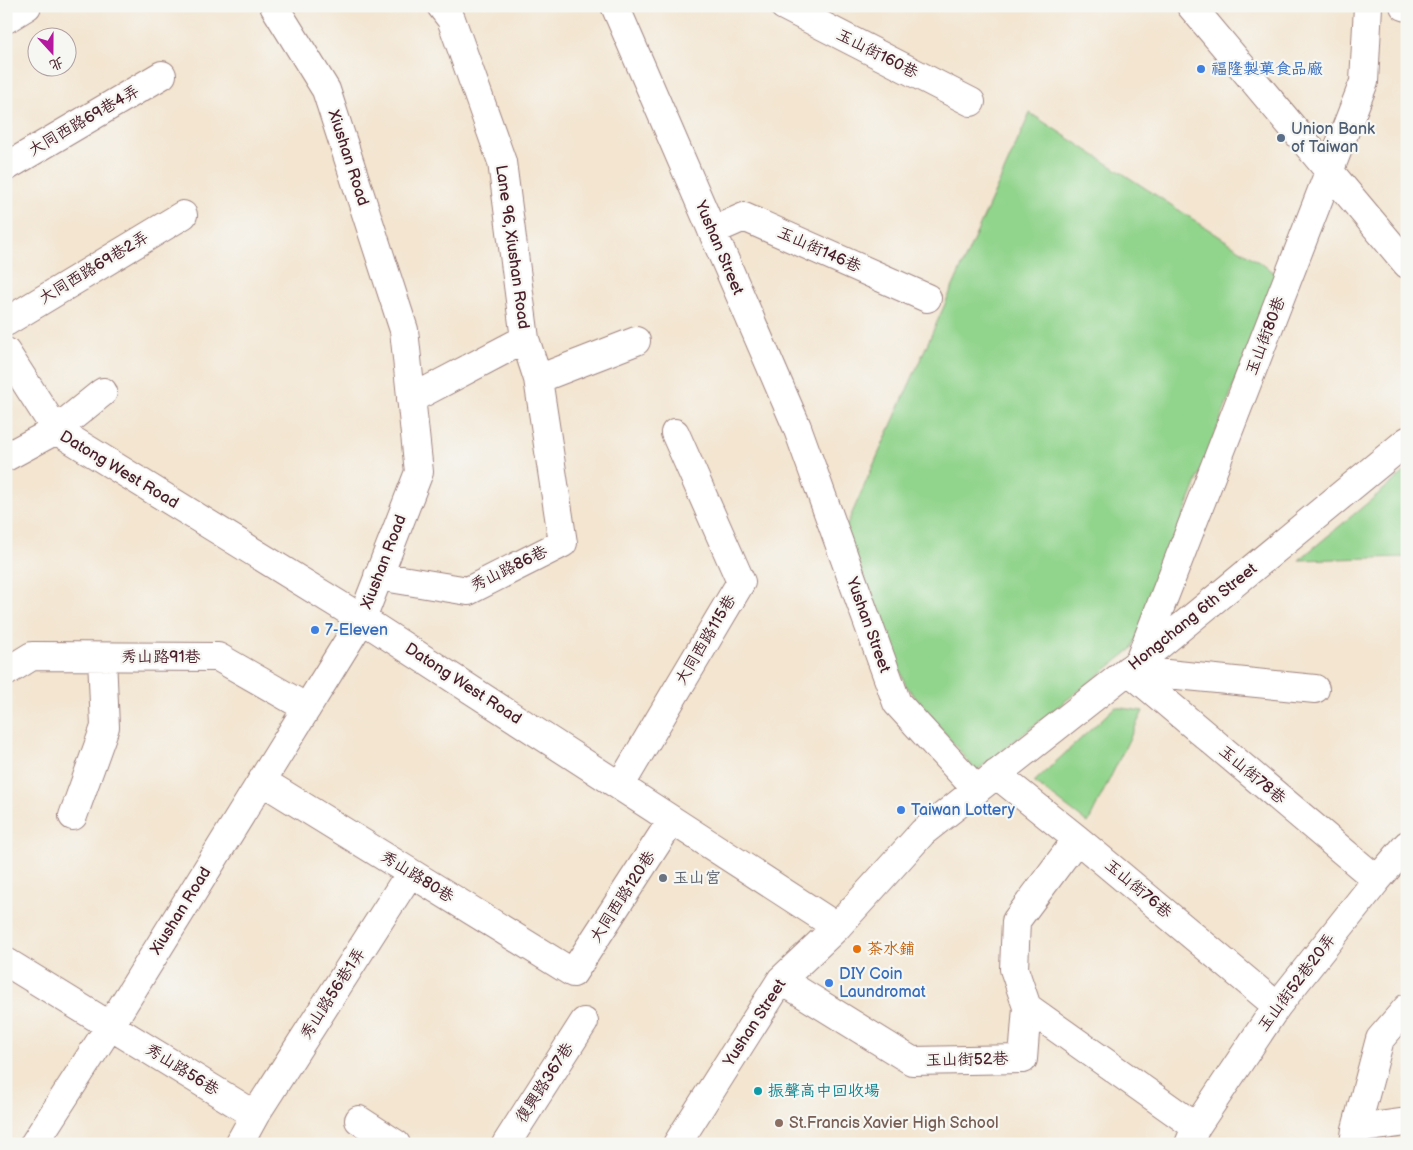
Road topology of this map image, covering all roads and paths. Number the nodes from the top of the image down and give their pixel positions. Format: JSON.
{"nodes":[{"id":1,"x":27,"y":6,"type":"edge"},
{"id":2,"x":274,"y":6,"type":"edge"},
{"id":3,"x":441,"y":6,"type":"edge"},
{"id":4,"x":615,"y":6,"type":"edge"},
{"id":5,"x":784,"y":6,"type":"edge"},
{"id":6,"x":1191,"y":6,"type":"edge"},
{"id":7,"x":1368,"y":6,"type":"edge"},
{"id":8,"x":6,"y":19,"type":"edge"},
{"id":9,"x":162,"y":75,"type":"dead end"},
{"id":10,"x":971,"y":102,"type":"dead end"},
{"id":11,"x":6,"y":167,"type":"edge"},
{"id":12,"x":1330,"y":171,"type":"junction"},
{"id":13,"x":183,"y":215,"type":"dead end"},
{"id":14,"x":712,"y":231,"type":"junction"},
{"id":15,"x":1407,"y":264,"type":"edge"},
{"id":16,"x":927,"y":298,"type":"dead end"},
{"id":17,"x":6,"y":322,"type":"edge"},
{"id":18,"x":525,"y":339,"type":"junction"},
{"id":19,"x":636,"y":341,"type":"dead end"},
{"id":20,"x":6,"y":352,"type":"edge"},
{"id":21,"x":538,"y":379,"type":"junction"},
{"id":22,"x":103,"y":392,"type":"dead end"},
{"id":23,"x":411,"y":399,"type":"junction"},
{"id":24,"x":56,"y":430,"type":"junction"},
{"id":25,"x":675,"y":433,"type":"dead end"},
{"id":26,"x":1407,"y":441,"type":"edge"},
{"id":27,"x":6,"y":457,"type":"edge"},
{"id":28,"x":378,"y":576,"type":"junction"},
{"id":29,"x":362,"y":619,"type":"junction"},
{"id":30,"x":102,"y":657,"type":"junction"},
{"id":31,"x":1134,"y":665,"type":"junction"},
{"id":32,"x":6,"y":672,"type":"edge"},
{"id":33,"x":1315,"y":690,"type":"dead end"},
{"id":34,"x":307,"y":708,"type":"junction"},
{"id":35,"x":262,"y":781,"type":"junction"},
{"id":36,"x":986,"y":782,"type":"junction"},
{"id":37,"x":620,"y":786,"type":"junction"},
{"id":38,"x":73,"y":816,"type":"dead end"},
{"id":39,"x":672,"y":820,"type":"junction"},
{"id":40,"x":1077,"y":838,"type":"junction"},
{"id":41,"x":1407,"y":845,"type":"edge"},
{"id":42,"x":410,"y":873,"type":"junction"},
{"id":43,"x":1377,"y":880,"type":"junction"},
{"id":44,"x":837,"y":926,"type":"junction"},
{"id":45,"x":7,"y":962,"type":"edge"},
{"id":46,"x":573,"y":973,"type":"joint"},
{"id":47,"x":781,"y":980,"type":"junction"},
{"id":48,"x":1277,"y":1006,"type":"junction"},
{"id":49,"x":1027,"y":1008,"type":"junction"},
{"id":50,"x":1407,"y":1008,"type":"edge"},
{"id":51,"x":584,"y":1022,"type":"dead end"},
{"id":52,"x":110,"y":1026,"type":"junction"},
{"id":53,"x":255,"y":1115,"type":"junction"},
{"id":54,"x":359,"y":1120,"type":"dead end"},
{"id":55,"x":1407,"y":1122,"type":"edge"},
{"id":56,"x":1193,"y":1136,"type":"edge"},
{"id":57,"x":1355,"y":1137,"type":"edge"},
{"id":58,"x":34,"y":1144,"type":"edge"},
{"id":59,"x":239,"y":1144,"type":"edge"},
{"id":60,"x":396,"y":1144,"type":"edge"},
{"id":61,"x":506,"y":1144,"type":"edge"},
{"id":62,"x":677,"y":1144,"type":"edge"}],
"edges":[{"from":1,"to":8,"type":"street"},
{"from":2,"to":23,"type":"street","name":"Xiushan Road"},
{"from":3,"to":18,"type":"street","name":"Lane 96, Xiushan Road"},
{"from":4,"to":14,"type":"street","name":"Yushan Street"},
{"from":5,"to":10,"type":"street","name":"玉山街160巷"},
{"from":6,"to":12,"type":"street"},
{"from":7,"to":12,"type":"street","name":"玉山街80巷"},
{"from":9,"to":11,"type":"street","name":"大同西路69巷4弄"},
{"from":12,"to":15,"type":"street"},
{"from":12,"to":31,"type":"street","name":"玉山街80巷"},
{"from":13,"to":17,"type":"street","name":"大同西路69巷2弄"},
{"from":14,"to":16,"type":"street","name":"玉山街146巷"},
{"from":14,"to":36,"type":"street","name":"Yushan Street"},
{"from":18,"to":21,"type":"street"},
{"from":18,"to":23,"type":"street","name":"Lane 96, Xiushan Road"},
{"from":19,"to":21,"type":"street"},
{"from":20,"to":24,"type":"street"},
{"from":21,"to":28,"type":"street","name":"秀山路86巷"},
{"from":22,"to":24,"type":"street"},
{"from":23,"to":28,"type":"street","name":"Xiushan Road"},
{"from":24,"to":27,"type":"street","name":"Datong West Road"},
{"from":24,"to":29,"type":"street","name":"Datong West Road"},
{"from":25,"to":37,"type":"street","name":"大同西路115巷"},
{"from":26,"to":31,"type":"street","name":"Hongchang 6th Street"},
{"from":28,"to":29,"type":"street","name":"Xiushan Road"},
{"from":29,"to":34,"type":"street","name":"Xiushan Road"},
{"from":29,"to":37,"type":"street","name":"Datong West Road"},
{"from":30,"to":32,"type":"street","name":"秀山路91巷"},
{"from":30,"to":34,"type":"street","name":"秀山路91巷"},
{"from":30,"to":38,"type":"street"},
{"from":31,"to":33,"type":"street"},
{"from":31,"to":36,"type":"street","name":"Hongchang 6th Street"},
{"from":31,"to":43,"type":"street","name":"玉山街78巷"},
{"from":34,"to":35,"type":"street","name":"Xiushan Road"},
{"from":35,"to":42,"type":"street","name":"秀山路80巷"},
{"from":35,"to":52,"type":"street","name":"Xiushan Road"},
{"from":36,"to":40,"type":"street","name":"玉山街76巷"},
{"from":36,"to":44,"type":"street","name":"Yushan Street"},
{"from":37,"to":39,"type":"street","name":"Datong West Road"},
{"from":39,"to":44,"type":"street","name":"Datong West Road"},
{"from":39,"to":46,"type":"street","name":"大同西路120巷"},
{"from":40,"to":48,"type":"street","name":"玉山街76巷"},
{"from":40,"to":49,"type":"street","name":"玉山街52巷"},
{"from":41,"to":43,"type":"street","name":"玉山街52巷20弄"},
{"from":42,"to":46,"type":"street","name":"秀山路80巷"},
{"from":42,"to":53,"type":"street","name":"秀山路56巷1弄"},
{"from":43,"to":48,"type":"street","name":"玉山街52巷20弄"},
{"from":44,"to":47,"type":"street","name":"Yushan Street"},
{"from":45,"to":52,"type":"street","name":"秀山路56巷"},
{"from":47,"to":49,"type":"street","name":"玉山街52巷"},
{"from":47,"to":62,"type":"street","name":"Yushan Street"},
{"from":48,"to":56,"type":"street","name":"玉山街52巷20弄"},
{"from":49,"to":56,"type":"street","name":"玉山街52巷20弄"},
{"from":50,"to":57,"type":"street"},
{"from":51,"to":61,"type":"street","name":"復興路367巷"},
{"from":52,"to":53,"type":"street","name":"秀山路56巷"},
{"from":52,"to":58,"type":"street","name":"Xiushan Road"},
{"from":53,"to":59,"type":"street","name":"秀山路56巷1弄"},
{"from":54,"to":60,"type":"street"},
{"from":55,"to":57,"type":"street"}]}
